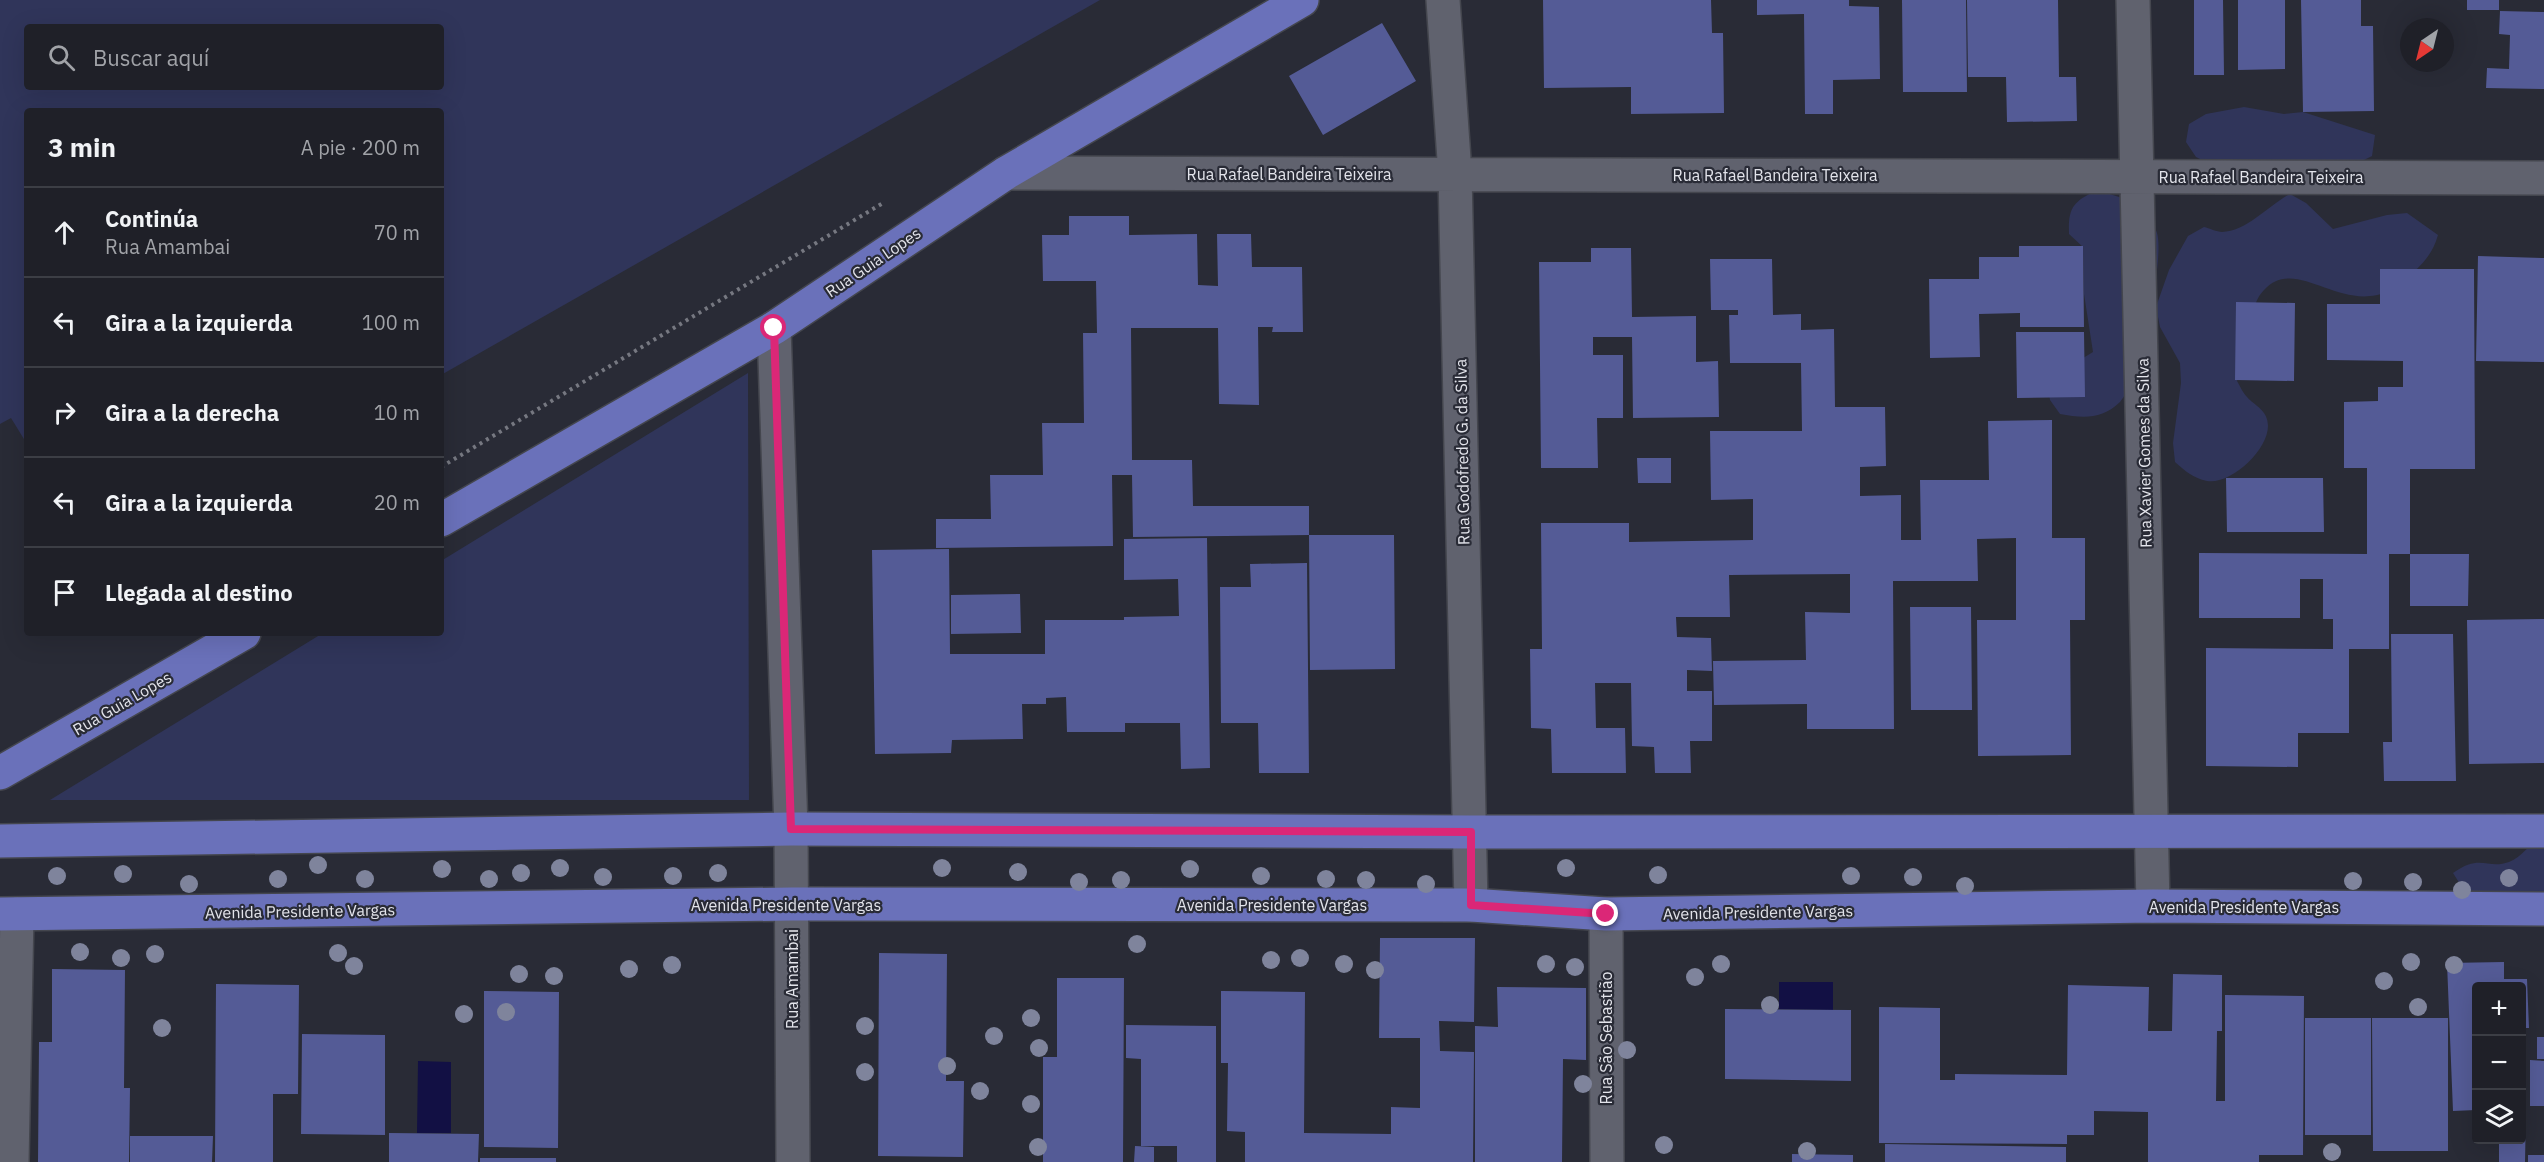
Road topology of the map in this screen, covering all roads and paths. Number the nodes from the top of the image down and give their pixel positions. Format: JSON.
{"nodes":[{"id":1,"x":1302,"y":0,"type":"edge"},
{"id":2,"x":1443,"y":0,"type":"edge"},
{"id":3,"x":2133,"y":0,"type":"edge"},
{"id":4,"x":1006,"y":173,"type":"junction"},
{"id":5,"x":1455,"y":174,"type":"junction"},
{"id":6,"x":2137,"y":177,"type":"junction"},
{"id":7,"x":2544,"y":178,"type":"edge"},
{"id":8,"x":884,"y":203,"type":"dead end"},
{"id":9,"x":774,"y":328,"type":"junction"},
{"id":10,"x":444,"y":465,"type":"edge"},
{"id":11,"x":444,"y":518,"type":"edge"},
{"id":12,"x":239,"y":636,"type":"edge"},
{"id":13,"x":0,"y":773,"type":"edge"},
{"id":14,"x":791,"y":829,"type":"junction"},
{"id":15,"x":2153,"y":829,"type":"junction"},
{"id":16,"x":2544,"y":831,"type":"edge"},
{"id":17,"x":1471,"y":832,"type":"junction"},
{"id":18,"x":0,"y":841,"type":"edge"},
{"id":19,"x":792,"y":904,"type":"junction"},
{"id":20,"x":1471,"y":905,"type":"junction"},
{"id":21,"x":2153,"y":906,"type":"junction"},
{"id":22,"x":2544,"y":909,"type":"edge"},
{"id":23,"x":8,"y":914,"type":"edge"},
{"id":24,"x":1606,"y":914,"type":"junction"},
{"id":25,"x":12,"y":1162,"type":"edge"},
{"id":26,"x":792,"y":1162,"type":"edge"},
{"id":27,"x":1607,"y":1162,"type":"edge"}],
"edges":[{"from":1,"to":4,"type":"main road","name":"Rua Guia Lopes"},
{"from":2,"to":5,"type":"street","name":"Rua Godofredo G. da Silva"},
{"from":3,"to":6,"type":"street","name":"Rua Xavier Gomes da Silva"},
{"from":4,"to":5,"type":"street","name":"Rua Rafael Bandeira Teixeira"},
{"from":4,"to":9,"type":"main road","name":"Rua Guia Lopes"},
{"from":5,"to":6,"type":"street","name":"Rua Rafael Bandeira Teixeira"},
{"from":5,"to":17,"type":"street","name":"Rua Godofredo G. da Silva"},
{"from":6,"to":7,"type":"street","name":"Rua Rafael Bandeira Teixeira"},
{"from":6,"to":15,"type":"street","name":"Rua Xavier Gomes da Silva"},
{"from":8,"to":10,"type":"path"},
{"from":9,"to":11,"type":"main road","name":"Rua Guia Lopes"},
{"from":9,"to":14,"type":"street","name":"Rua Amambai"},
{"from":12,"to":13,"type":"main road","name":"Rua Guia Lopes"},
{"from":14,"to":17,"type":"main road"},
{"from":14,"to":18,"type":"main road"},
{"from":14,"to":19,"type":"street","name":"Rua Amambai"},
{"from":15,"to":16,"type":"main road"},
{"from":15,"to":17,"type":"main road"},
{"from":15,"to":21,"type":"street","name":"Rua Xavier Gomes da Silva"},
{"from":17,"to":20,"type":"street","name":"Rua Godofredo G. da Silva"},
{"from":19,"to":20,"type":"main road","name":"Avenida Presidente Vargas"},
{"from":19,"to":23,"type":"main road","name":"Avenida Presidente Vargas"},
{"from":19,"to":26,"type":"street","name":"Rua Amambai"},
{"from":20,"to":24,"type":"main road","name":"Avenida Presidente Vargas"},
{"from":21,"to":22,"type":"main road","name":"Avenida Presidente Vargas"},
{"from":21,"to":24,"type":"main road","name":"Avenida Presidente Vargas"},
{"from":23,"to":25,"type":"street"},
{"from":24,"to":27,"type":"street","name":"Rua São Sebastião"}]}
